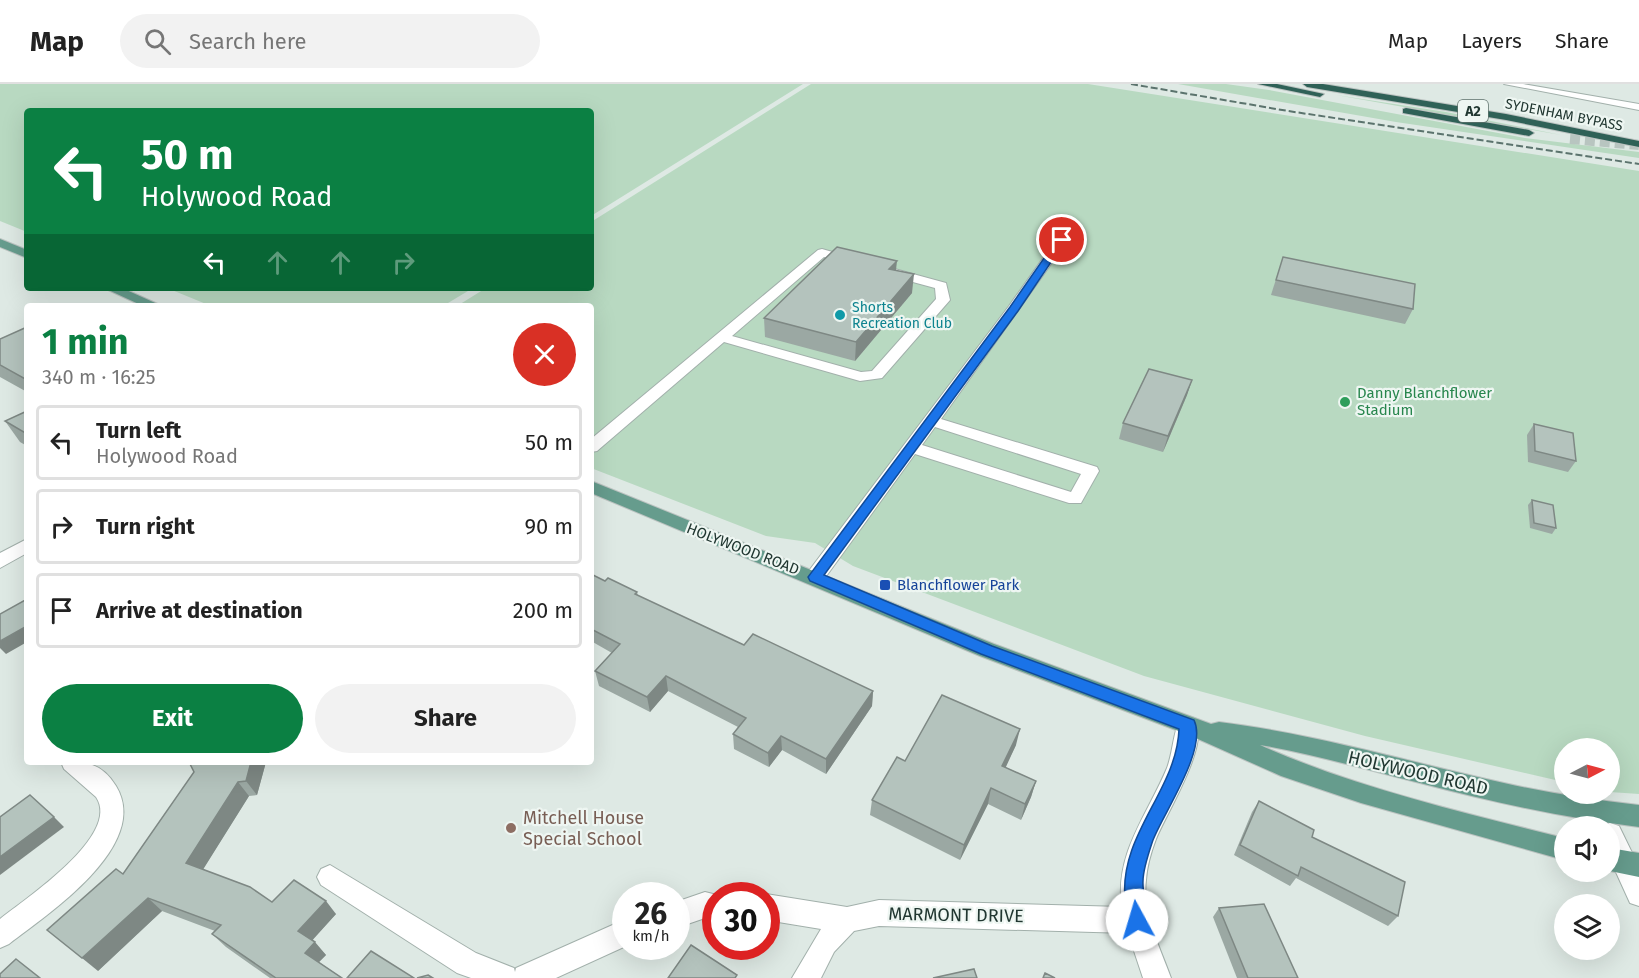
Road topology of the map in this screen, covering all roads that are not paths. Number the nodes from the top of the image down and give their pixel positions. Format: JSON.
{"nodes":[{"id":1,"x":1262,"y":84,"type":"edge"},
{"id":2,"x":1307,"y":84,"type":"edge"},
{"id":3,"x":1508,"y":84,"type":"edge"},
{"id":4,"x":1639,"y":107,"type":"edge"},
{"id":5,"x":1570,"y":139,"type":"tunnel mouth"},
{"id":6,"x":1639,"y":144,"type":"edge"},
{"id":7,"x":1062,"y":240,"type":"dead end"},
{"id":8,"x":0,"y":243,"type":"edge"},
{"id":9,"x":24,"y":253,"type":"edge"},
{"id":10,"x":117,"y":291,"type":"edge"},
{"id":11,"x":147,"y":303,"type":"edge"},
{"id":12,"x":722,"y":337,"type":"junction"},
{"id":13,"x":931,"y":421,"type":"junction"},
{"id":14,"x":594,"y":444,"type":"edge"},
{"id":15,"x":911,"y":447,"type":"junction"},
{"id":16,"x":594,"y":488,"type":"edge"},
{"id":17,"x":24,"y":547,"type":"edge"},
{"id":18,"x":0,"y":561,"type":"edge"},
{"id":19,"x":815,"y":577,"type":"junction"},
{"id":20,"x":1192,"y":726,"type":"junction"},
{"id":21,"x":76,"y":765,"type":"edge"},
{"id":22,"x":1575,"y":816,"type":"edge"},
{"id":23,"x":1639,"y":816,"type":"edge"},
{"id":24,"x":1620,"y":820,"type":"edge"},
{"id":25,"x":1554,"y":846,"type":"edge"},
{"id":26,"x":1624,"y":862,"type":"edge"},
{"id":27,"x":330,"y":877,"type":"dead end"},
{"id":28,"x":1639,"y":894,"type":"edge"},
{"id":29,"x":780,"y":910,"type":"edge"},
{"id":30,"x":847,"y":920,"type":"junction"},
{"id":31,"x":1137,"y":920,"type":"junction"},
{"id":32,"x":0,"y":935,"type":"edge"},
{"id":33,"x":612,"y":938,"type":"edge"},
{"id":34,"x":504,"y":978,"type":"edge"},
{"id":35,"x":526,"y":978,"type":"edge"},
{"id":36,"x":806,"y":978,"type":"edge"},
{"id":37,"x":1157,"y":978,"type":"edge"}],
"edges":[{"from":1,"to":5,"type":"highway"},
{"from":2,"to":6,"type":"highway","name":"SYDENHAM BYPASS","number":"A2"},
{"from":3,"to":4,"type":"street"},
{"from":7,"to":13,"type":"street"},
{"from":8,"to":9,"type":"main road"},
{"from":10,"to":11,"type":"main road"},
{"from":12,"to":12,"type":"street"},
{"from":12,"to":14,"type":"street"},
{"from":13,"to":15,"type":"street"},
{"from":13,"to":15,"type":"street"},
{"from":15,"to":19,"type":"street"},
{"from":16,"to":19,"type":"main road","name":"HOLYWOOD ROAD"},
{"from":17,"to":18,"type":"street"},
{"from":19,"to":20,"type":"main road","name":"HOLYWOOD ROAD"},
{"from":20,"to":22,"type":"main road","name":"HOLYWOOD ROAD"},
{"from":20,"to":25,"type":"main road","name":"HOLYWOOD ROAD"},
{"from":20,"to":31,"type":"street"},
{"from":21,"to":32,"type":"street"},
{"from":23,"to":24,"type":"main road","name":"HOLYWOOD ROAD"},
{"from":26,"to":28,"type":"street"},
{"from":27,"to":34,"type":"street"},
{"from":29,"to":30,"type":"street"},
{"from":30,"to":31,"type":"street","name":"MARMONT DRIVE"},
{"from":30,"to":36,"type":"street"},
{"from":31,"to":37,"type":"street"},
{"from":33,"to":35,"type":"street"}]}
